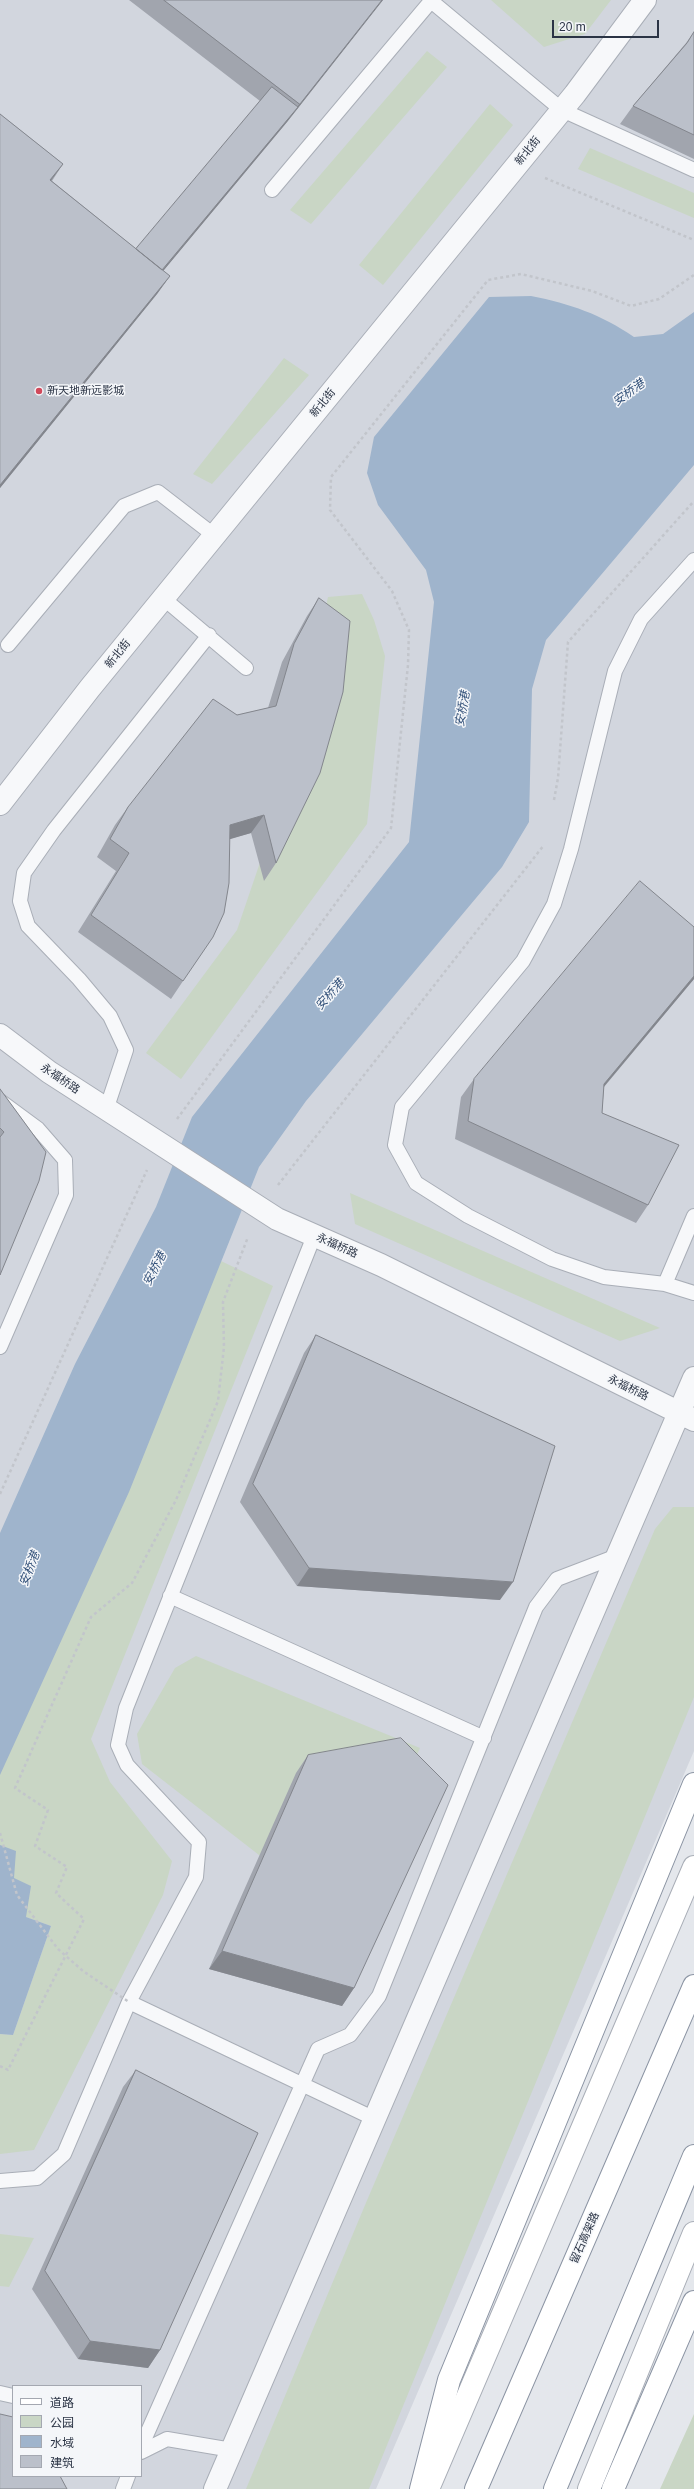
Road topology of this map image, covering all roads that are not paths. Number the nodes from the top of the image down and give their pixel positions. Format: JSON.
{"nodes":[{"id":1,"x":431,"y":0,"type":"edge"},
{"id":2,"x":645,"y":0,"type":"edge"},
{"id":3,"x":562,"y":110,"type":"junction"},
{"id":4,"x":694,"y":170,"type":"edge"},
{"id":5,"x":272,"y":190,"type":"dead end"},
{"id":6,"x":215,"y":536,"type":"junction"},
{"id":7,"x":694,"y":560,"type":"edge"},
{"id":8,"x":163,"y":598,"type":"junction"},
{"id":9,"x":209,"y":635,"type":"junction"},
{"id":10,"x":8,"y":646,"type":"dead end"},
{"id":11,"x":246,"y":668,"type":"dead end"},
{"id":12,"x":0,"y":804,"type":"edge"},
{"id":13,"x":0,"y":1035,"type":"edge"},
{"id":14,"x":0,"y":1101,"type":"edge"},
{"id":15,"x":106,"y":1110,"type":"junction"},
{"id":16,"x":694,"y":1216,"type":"edge"},
{"id":17,"x":314,"y":1236,"type":"junction"},
{"id":18,"x":665,"y":1284,"type":"junction"},
{"id":19,"x":694,"y":1294,"type":"edge"},
{"id":20,"x":0,"y":1347,"type":"edge"},
{"id":21,"x":694,"y":1378,"type":"edge"},
{"id":22,"x":686,"y":1416,"type":"edge"},
{"id":23,"x":617,"y":1556,"type":"junction"},
{"id":24,"x":170,"y":1596,"type":"junction"},
{"id":25,"x":484,"y":1738,"type":"junction"},
{"id":26,"x":694,"y":1784,"type":"edge"},
{"id":27,"x":694,"y":1867,"type":"edge"},
{"id":28,"x":694,"y":1986,"type":"edge"},
{"id":29,"x":129,"y":2002,"type":"junction"},
{"id":30,"x":302,"y":2084,"type":"junction"},
{"id":31,"x":375,"y":2119,"type":"junction"},
{"id":32,"x":694,"y":2156,"type":"edge"},
{"id":33,"x":0,"y":2181,"type":"edge"},
{"id":34,"x":694,"y":2233,"type":"edge"},
{"id":35,"x":694,"y":2302,"type":"edge"},
{"id":36,"x":0,"y":2393,"type":"edge"},
{"id":37,"x":12,"y":2396,"type":"edge"},
{"id":38,"x":144,"y":2431,"type":"edge"},
{"id":39,"x":142,"y":2442,"type":"edge"},
{"id":40,"x":232,"y":2450,"type":"junction"},
{"id":41,"x":142,"y":2452,"type":"edge"},
{"id":42,"x":128,"y":2477,"type":"edge"},
{"id":43,"x":123,"y":2489,"type":"edge"},
{"id":44,"x":215,"y":2489,"type":"edge"},
{"id":45,"x":421,"y":2489,"type":"edge"},
{"id":46,"x":428,"y":2489,"type":"edge"},
{"id":47,"x":476,"y":2489,"type":"edge"},
{"id":48,"x":554,"y":2489,"type":"edge"},
{"id":49,"x":588,"y":2489,"type":"edge"},
{"id":50,"x":613,"y":2489,"type":"edge"}],
"edges":[{"from":1,"to":3,"type":"lane"},
{"from":1,"to":5,"type":"lane"},
{"from":2,"to":3,"type":"street","name":"新北街"},
{"from":3,"to":4,"type":"lane"},
{"from":3,"to":6,"type":"street","name":"新北街"},
{"from":6,"to":8,"type":"street","name":"新北街"},
{"from":6,"to":10,"type":"lane"},
{"from":7,"to":18,"type":"lane"},
{"from":8,"to":9,"type":"lane"},
{"from":8,"to":12,"type":"street","name":"新北街"},
{"from":9,"to":11,"type":"lane"},
{"from":9,"to":15,"type":"lane"},
{"from":13,"to":15,"type":"street","name":"永福桥路"},
{"from":14,"to":20,"type":"lane"},
{"from":15,"to":17,"type":"street","name":"永福桥路"},
{"from":16,"to":18,"type":"lane"},
{"from":17,"to":22,"type":"street","name":"永福桥路"},
{"from":17,"to":24,"type":"lane"},
{"from":18,"to":19,"type":"lane"},
{"from":21,"to":22,"type":"street"},
{"from":22,"to":23,"type":"street"},
{"from":23,"to":25,"type":"lane"},
{"from":23,"to":31,"type":"street"},
{"from":24,"to":25,"type":"lane"},
{"from":24,"to":29,"type":"lane"},
{"from":25,"to":30,"type":"lane"},
{"from":26,"to":45,"type":"main road"},
{"from":27,"to":46,"type":"main road"},
{"from":28,"to":47,"type":"main road","name":"留石高架路"},
{"from":29,"to":30,"type":"lane"},
{"from":29,"to":33,"type":"lane"},
{"from":30,"to":31,"type":"lane"},
{"from":30,"to":38,"type":"lane"},
{"from":31,"to":40,"type":"street"},
{"from":32,"to":48,"type":"main road"},
{"from":34,"to":49,"type":"main road"},
{"from":35,"to":50,"type":"main road"},
{"from":36,"to":37,"type":"lane"},
{"from":38,"to":39,"type":"lane"},
{"from":40,"to":41,"type":"lane"},
{"from":40,"to":44,"type":"street"},
{"from":42,"to":43,"type":"lane"}]}
